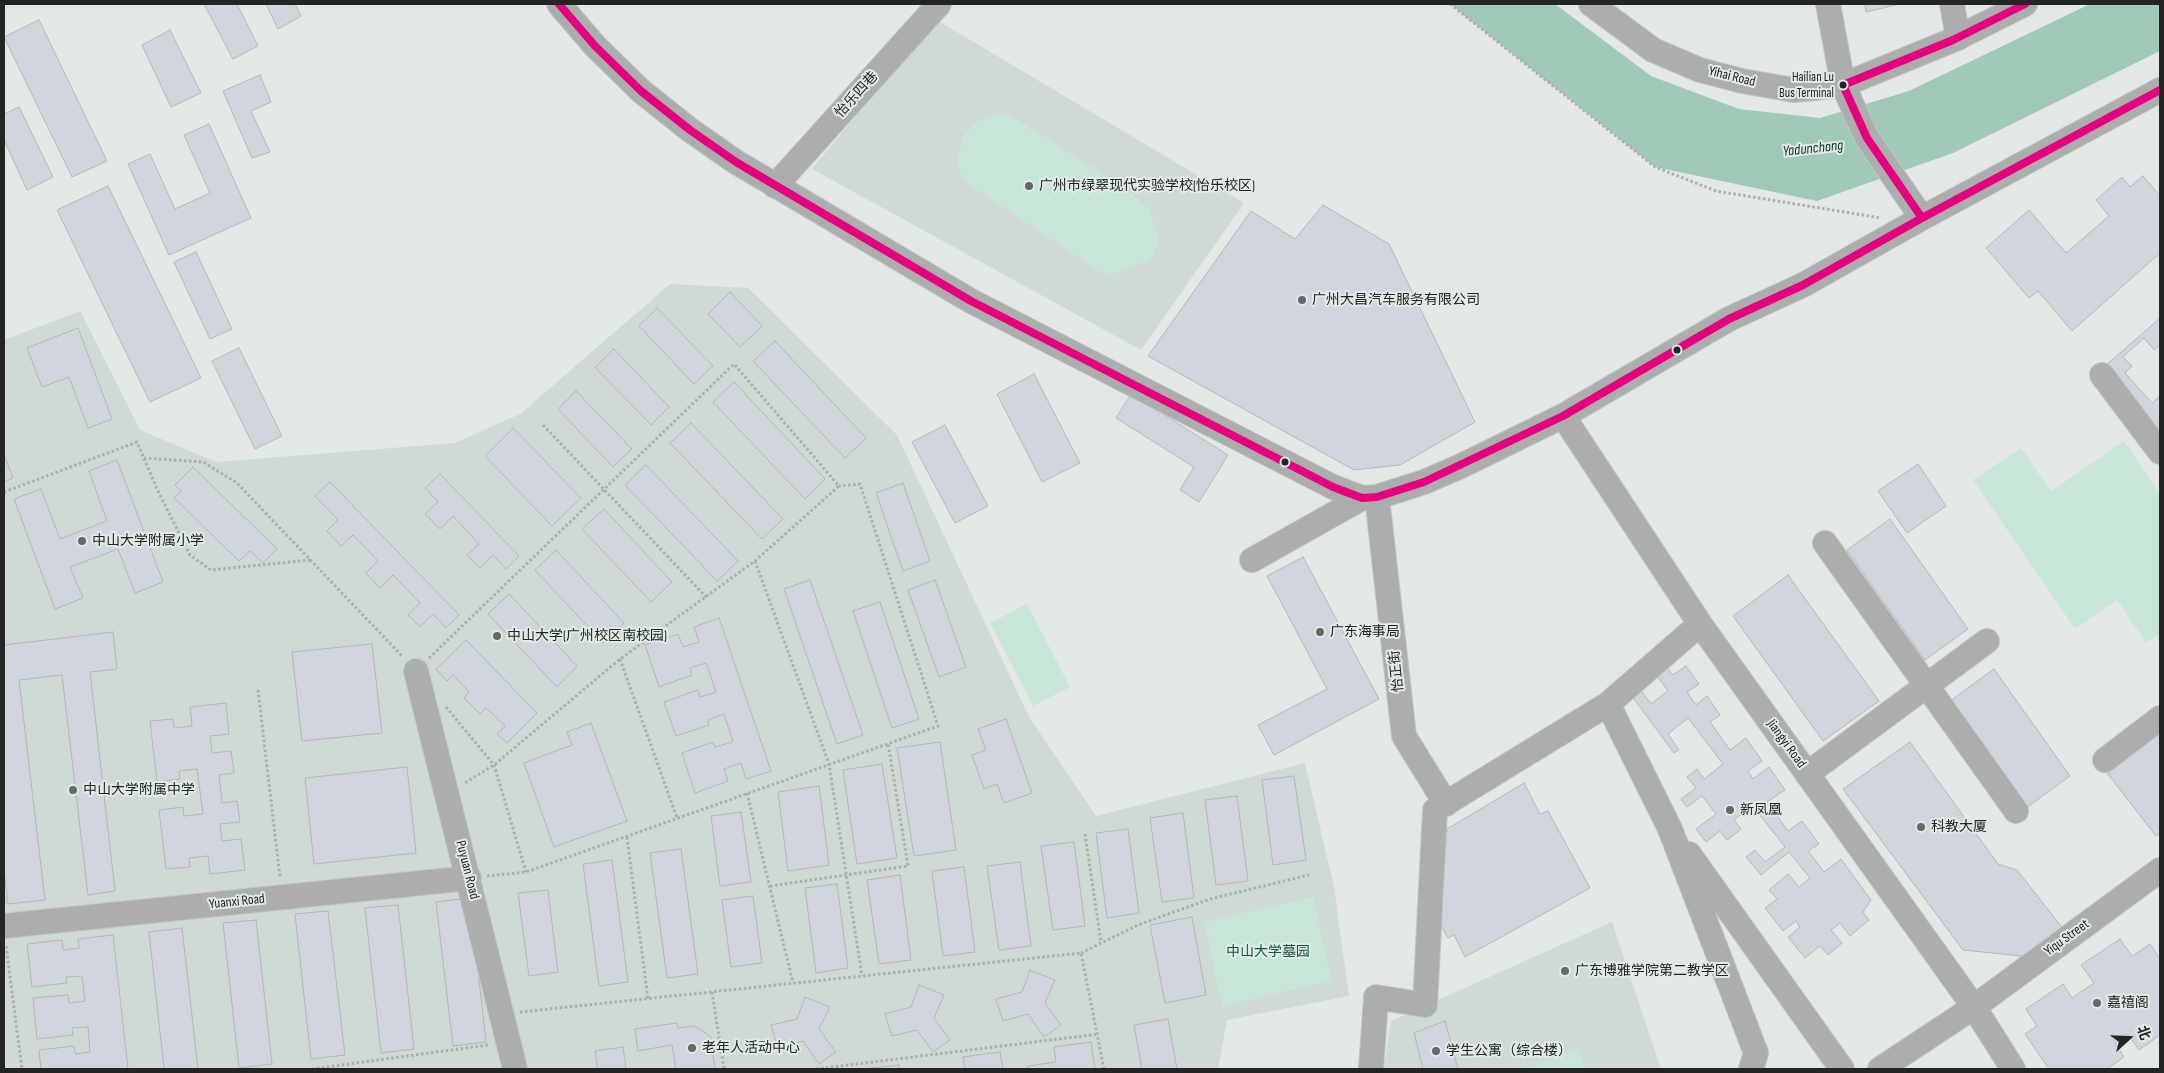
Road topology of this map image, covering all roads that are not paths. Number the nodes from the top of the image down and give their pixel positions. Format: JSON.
{"nodes":[{"id":1,"x":559,"y":4,"type":"edge"},
{"id":2,"x":939,"y":4,"type":"edge"},
{"id":3,"x":1591,"y":4,"type":"edge"},
{"id":4,"x":1828,"y":4,"type":"edge"},
{"id":5,"x":1952,"y":4,"type":"edge"},
{"id":6,"x":2025,"y":4,"type":"edge"},
{"id":7,"x":1958,"y":38,"type":"junction"},
{"id":8,"x":1843,"y":85,"type":"junction"},
{"id":9,"x":2160,"y":90,"type":"edge"},
{"id":10,"x":775,"y":186,"type":"junction"},
{"id":11,"x":1917,"y":221,"type":"junction"},
{"id":12,"x":2102,"y":375,"type":"dead end"},
{"id":13,"x":1563,"y":416,"type":"junction"},
{"id":14,"x":2160,"y":452,"type":"edge"},
{"id":15,"x":1369,"y":497,"type":"junction"},
{"id":16,"x":1825,"y":543,"type":"dead end"},
{"id":17,"x":1252,"y":560,"type":"dead end"},
{"id":18,"x":1700,"y":624,"type":"junction"},
{"id":19,"x":1986,"y":641,"type":"dead end"},
{"id":20,"x":416,"y":671,"type":"road end"},
{"id":21,"x":1926,"y":686,"type":"junction"},
{"id":22,"x":1608,"y":704,"type":"junction"},
{"id":23,"x":2160,"y":718,"type":"edge"},
{"id":24,"x":2105,"y":760,"type":"dead end"},
{"id":25,"x":1808,"y":774,"type":"junction"},
{"id":26,"x":1446,"y":804,"type":"junction"},
{"id":27,"x":2016,"y":811,"type":"dead end"},
{"id":28,"x":1670,"y":829,"type":"junction"},
{"id":29,"x":2160,"y":870,"type":"edge"},
{"id":30,"x":470,"y":878,"type":"junction"},
{"id":31,"x":4,"y":933,"type":"edge"},
{"id":32,"x":1974,"y":1007,"type":"junction"},
{"id":33,"x":515,"y":1069,"type":"edge"},
{"id":34,"x":1371,"y":1069,"type":"edge"},
{"id":35,"x":1751,"y":1069,"type":"edge"},
{"id":36,"x":1842,"y":1069,"type":"edge"},
{"id":37,"x":1880,"y":1069,"type":"edge"},
{"id":38,"x":2013,"y":1069,"type":"edge"}],
"edges":[{"from":1,"to":10,"type":"street"},
{"from":2,"to":10,"type":"street","name":"怡乐四巷"},
{"from":3,"to":8,"type":"street","name":"Yihai Road"},
{"from":4,"to":8,"type":"street"},
{"from":5,"to":7,"type":"street"},
{"from":6,"to":7,"type":"street","name":"Yihai Road"},
{"from":7,"to":8,"type":"street","name":"Yihai Road"},
{"from":8,"to":11,"type":"street"},
{"from":9,"to":11,"type":"street"},
{"from":10,"to":15,"type":"street"},
{"from":11,"to":13,"type":"street"},
{"from":12,"to":14,"type":"street"},
{"from":13,"to":15,"type":"street"},
{"from":13,"to":18,"type":"street","name":"Jiangyi Road"},
{"from":15,"to":17,"type":"street"},
{"from":15,"to":26,"type":"street","name":"怡正街"},
{"from":16,"to":21,"type":"street"},
{"from":18,"to":22,"type":"street"},
{"from":18,"to":25,"type":"street","name":"Jiangyi Road"},
{"from":19,"to":21,"type":"street"},
{"from":20,"to":30,"type":"street","name":"Puyuan Road"},
{"from":21,"to":25,"type":"street"},
{"from":21,"to":27,"type":"street"},
{"from":22,"to":26,"type":"street"},
{"from":22,"to":28,"type":"street"},
{"from":23,"to":24,"type":"street"},
{"from":25,"to":32,"type":"street","name":"Jiangyi Road"},
{"from":26,"to":34,"type":"street"},
{"from":28,"to":35,"type":"street"},
{"from":28,"to":36,"type":"street"},
{"from":29,"to":32,"type":"street","name":"Yiqu Street"},
{"from":30,"to":31,"type":"street","name":"Yuanxi Road"},
{"from":30,"to":33,"type":"street","name":"Puyuan Road"},
{"from":32,"to":37,"type":"street","name":"Yiqu Street"},
{"from":32,"to":38,"type":"street","name":"Jiangyi Road"}]}
